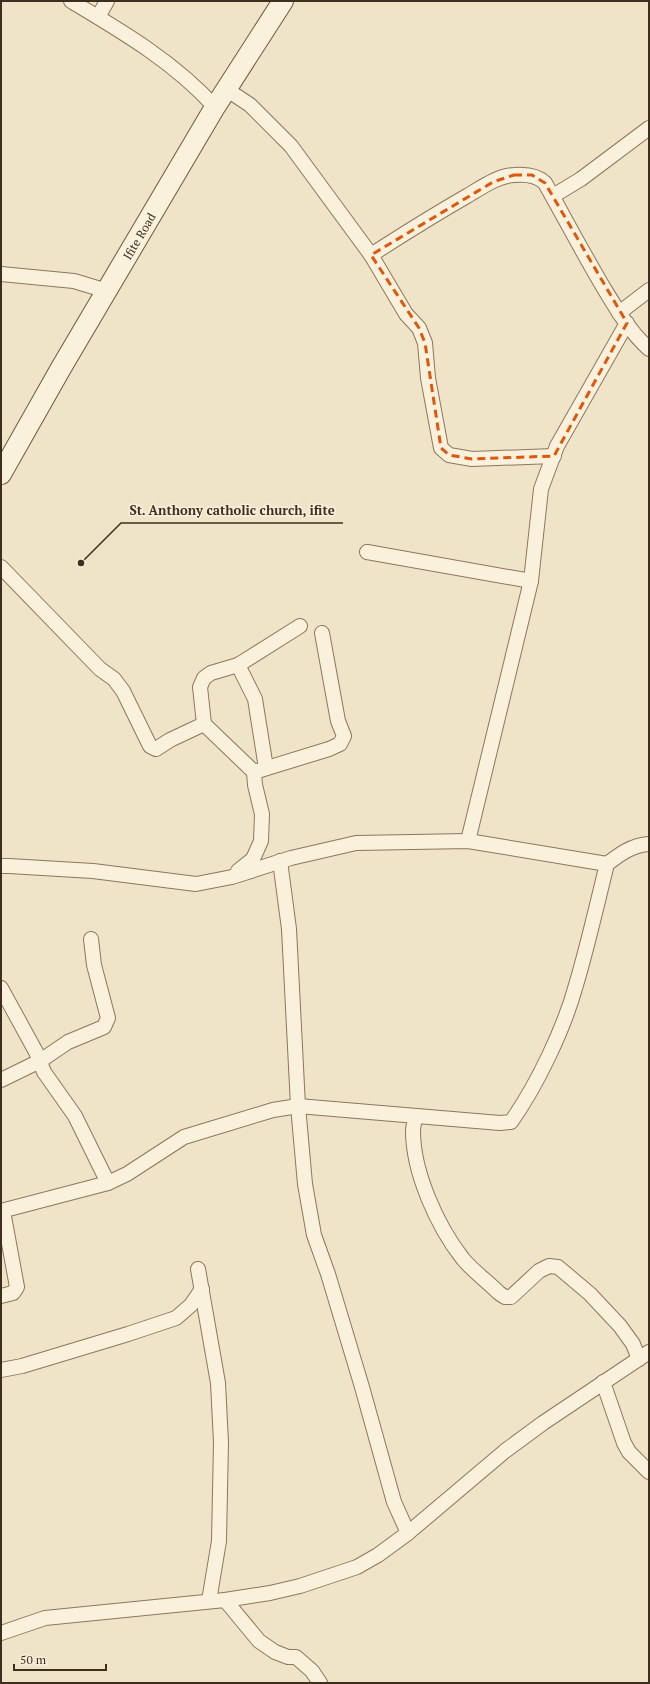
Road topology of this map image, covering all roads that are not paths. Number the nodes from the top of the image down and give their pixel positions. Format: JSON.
{"nodes":[{"id":1,"x":71,"y":1,"type":"edge"},
{"id":2,"x":107,"y":1,"type":"edge"},
{"id":3,"x":283,"y":1,"type":"edge"},
{"id":4,"x":98,"y":17,"type":"junction"},
{"id":5,"x":226,"y":90,"type":"junction"},
{"id":6,"x":215,"y":107,"type":"junction"},
{"id":7,"x":649,"y":128,"type":"edge"},
{"id":8,"x":552,"y":196,"type":"junction"},
{"id":9,"x":371,"y":256,"type":"junction"},
{"id":10,"x":1,"y":274,"type":"edge"},
{"id":11,"x":649,"y":290,"type":"edge"},
{"id":12,"x":107,"y":291,"type":"junction"},
{"id":13,"x":623,"y":318,"type":"junction"},
{"id":14,"x":649,"y":349,"type":"edge"},
{"id":15,"x":554,"y":456,"type":"junction"},
{"id":16,"x":1,"y":474,"type":"edge"},
{"id":17,"x":367,"y":552,"type":"dead end"},
{"id":18,"x":1,"y":567,"type":"edge"},
{"id":19,"x":531,"y":581,"type":"junction"},
{"id":20,"x":300,"y":626,"type":"dead end"},
{"id":21,"x":322,"y":633,"type":"dead end"},
{"id":22,"x":238,"y":665,"type":"junction"},
{"id":23,"x":204,"y":724,"type":"junction"},
{"id":24,"x":260,"y":770,"type":"junction"},
{"id":25,"x":468,"y":841,"type":"junction"},
{"id":26,"x":649,"y":844,"type":"edge"},
{"id":27,"x":280,"y":861,"type":"junction"},
{"id":28,"x":608,"y":864,"type":"junction"},
{"id":29,"x":1,"y":866,"type":"edge"},
{"id":30,"x":232,"y":877,"type":"junction"},
{"id":31,"x":91,"y":939,"type":"dead end"},
{"id":32,"x":1,"y":988,"type":"edge"},
{"id":33,"x":40,"y":1061,"type":"junction"},
{"id":34,"x":1,"y":1080,"type":"edge"},
{"id":35,"x":298,"y":1106,"type":"junction"},
{"id":36,"x":416,"y":1116,"type":"junction"},
{"id":37,"x":108,"y":1183,"type":"junction"},
{"id":38,"x":2,"y":1211,"type":"edge"},
{"id":39,"x":198,"y":1269,"type":"dead end"},
{"id":40,"x":202,"y":1289,"type":"junction"},
{"id":41,"x":1,"y":1296,"type":"edge"},
{"id":42,"x":644,"y":1356,"type":"edge"},
{"id":43,"x":1,"y":1370,"type":"edge"},
{"id":44,"x":602,"y":1382,"type":"junction"},
{"id":45,"x":649,"y":1472,"type":"edge"},
{"id":46,"x":408,"y":1533,"type":"junction"},
{"id":47,"x":225,"y":1600,"type":"junction"},
{"id":48,"x":209,"y":1601,"type":"junction"},
{"id":49,"x":1,"y":1633,"type":"edge"},
{"id":50,"x":320,"y":1683,"type":"edge"}],
"edges":[{"from":1,"to":4,"type":"street"},
{"from":2,"to":4,"type":"street"},
{"from":3,"to":5,"type":"street","name":"Ifite Road"},
{"from":4,"to":6,"type":"street"},
{"from":5,"to":6,"type":"street","name":"Ifite Road"},
{"from":5,"to":9,"type":"street"},
{"from":6,"to":12,"type":"street","name":"Ifite Road"},
{"from":7,"to":8,"type":"street"},
{"from":8,"to":9,"type":"street"},
{"from":8,"to":13,"type":"street"},
{"from":9,"to":15,"type":"street"},
{"from":10,"to":12,"type":"street"},
{"from":11,"to":13,"type":"street"},
{"from":12,"to":16,"type":"street","name":"Ifite Road"},
{"from":13,"to":14,"type":"street"},
{"from":13,"to":15,"type":"street"},
{"from":15,"to":19,"type":"street"},
{"from":17,"to":19,"type":"street"},
{"from":18,"to":23,"type":"street"},
{"from":19,"to":25,"type":"street"},
{"from":20,"to":22,"type":"street"},
{"from":21,"to":24,"type":"street"},
{"from":22,"to":23,"type":"street"},
{"from":22,"to":24,"type":"street"},
{"from":23,"to":24,"type":"street"},
{"from":24,"to":30,"type":"street"},
{"from":25,"to":27,"type":"street"},
{"from":25,"to":28,"type":"street"},
{"from":26,"to":28,"type":"street"},
{"from":27,"to":30,"type":"street"},
{"from":27,"to":35,"type":"street"},
{"from":28,"to":36,"type":"street"},
{"from":29,"to":30,"type":"street"},
{"from":31,"to":33,"type":"street"},
{"from":32,"to":33,"type":"street"},
{"from":33,"to":34,"type":"street"},
{"from":33,"to":37,"type":"street"},
{"from":35,"to":36,"type":"street"},
{"from":35,"to":37,"type":"street"},
{"from":35,"to":46,"type":"street"},
{"from":36,"to":42,"type":"street"},
{"from":37,"to":38,"type":"street"},
{"from":38,"to":41,"type":"street"},
{"from":39,"to":40,"type":"street"},
{"from":40,"to":43,"type":"street"},
{"from":40,"to":48,"type":"street"},
{"from":42,"to":44,"type":"street"},
{"from":44,"to":45,"type":"street"},
{"from":44,"to":46,"type":"street"},
{"from":46,"to":47,"type":"street"},
{"from":47,"to":48,"type":"street"},
{"from":47,"to":50,"type":"street"},
{"from":48,"to":49,"type":"street"}]}
